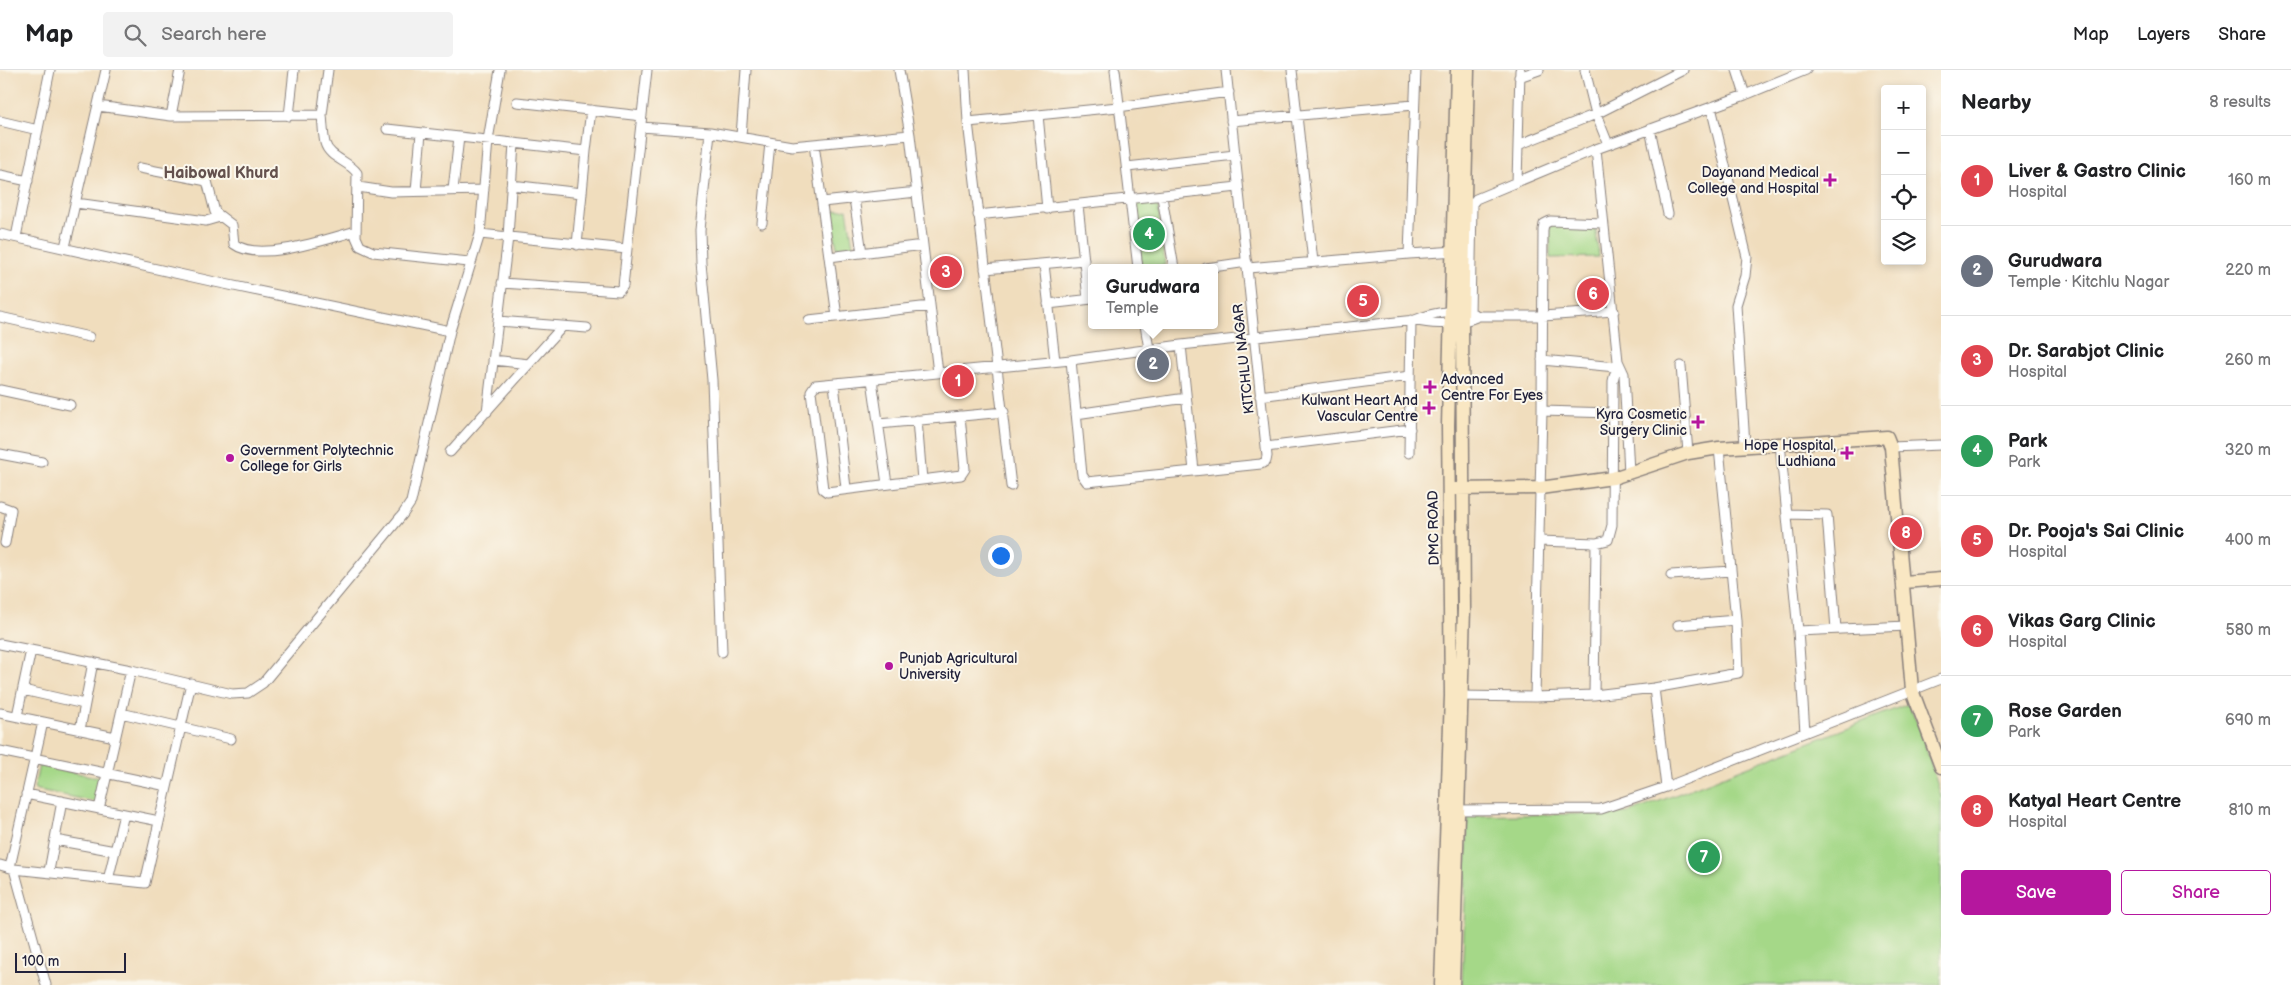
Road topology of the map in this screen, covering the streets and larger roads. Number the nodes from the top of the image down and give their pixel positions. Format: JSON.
{"nodes":[{"id":1,"x":50,"y":70,"type":"edge"},
{"id":2,"x":106,"y":70,"type":"edge"},
{"id":3,"x":180,"y":70,"type":"edge"},
{"id":4,"x":294,"y":70,"type":"edge"},
{"id":5,"x":328,"y":70,"type":"edge"},
{"id":6,"x":500,"y":70,"type":"edge"},
{"id":7,"x":647,"y":70,"type":"edge"},
{"id":8,"x":746,"y":70,"type":"edge"},
{"id":9,"x":899,"y":70,"type":"edge"},
{"id":10,"x":965,"y":70,"type":"edge"},
{"id":11,"x":1115,"y":70,"type":"edge"},
{"id":12,"x":1226,"y":70,"type":"edge"},
{"id":13,"x":1292,"y":70,"type":"edge"},
{"id":14,"x":1416,"y":70,"type":"edge"},
{"id":15,"x":1458,"y":70,"type":"edge"},
{"id":16,"x":1468,"y":70,"type":"edge"},
{"id":17,"x":1540,"y":70,"type":"edge"},
{"id":18,"x":1585,"y":70,"type":"edge"},
{"id":19,"x":1683,"y":70,"type":"edge"},
{"id":20,"x":1737,"y":70,"type":"edge"},
{"id":21,"x":1800,"y":71,"type":"edge"},
{"id":22,"x":1519,"y":74,"type":"edge"},
{"id":23,"x":1229,"y":92,"type":"junction"},
{"id":24,"x":1745,"y":95,"type":"junction"},
{"id":25,"x":517,"y":102,"type":"dead end"},
{"id":26,"x":1414,"y":105,"type":"junction"},
{"id":27,"x":98,"y":106,"type":"junction"},
{"id":28,"x":1118,"y":107,"type":"junction"},
{"id":29,"x":1711,"y":108,"type":"junction"},
{"id":30,"x":591,"y":110,"type":"junction"},
{"id":31,"x":1596,"y":114,"type":"junction"},
{"id":32,"x":322,"y":115,"type":"junction"},
{"id":33,"x":1296,"y":115,"type":"junction"},
{"id":34,"x":171,"y":116,"type":"junction"},
{"id":35,"x":289,"y":116,"type":"junction"},
{"id":36,"x":642,"y":116,"type":"junction"},
{"id":37,"x":1038,"y":116,"type":"junction"},
{"id":38,"x":0,"y":121,"type":"edge"},
{"id":39,"x":1232,"y":121,"type":"junction"},
{"id":40,"x":968,"y":122,"type":"junction"},
{"id":41,"x":641,"y":127,"type":"junction"},
{"id":42,"x":388,"y":129,"type":"dead end"},
{"id":43,"x":1650,"y":129,"type":"junction"},
{"id":44,"x":38,"y":130,"type":"junction"},
{"id":45,"x":710,"y":132,"type":"junction"},
{"id":46,"x":421,"y":133,"type":"junction"},
{"id":47,"x":910,"y":135,"type":"junction"},
{"id":48,"x":741,"y":136,"type":"junction"},
{"id":49,"x":459,"y":137,"type":"junction"},
{"id":50,"x":488,"y":140,"type":"junction"},
{"id":51,"x":514,"y":143,"type":"junction"},
{"id":52,"x":770,"y":143,"type":"junction"},
{"id":53,"x":814,"y":144,"type":"junction"},
{"id":54,"x":1608,"y":144,"type":"junction"},
{"id":55,"x":1518,"y":145,"type":"junction"},
{"id":56,"x":1596,"y":148,"type":"junction"},
{"id":57,"x":586,"y":151,"type":"junction"},
{"id":58,"x":1235,"y":155,"type":"junction"},
{"id":59,"x":140,"y":168,"type":"dead end"},
{"id":60,"x":1127,"y":168,"type":"junction"},
{"id":61,"x":0,"y":175,"type":"edge"},
{"id":62,"x":28,"y":181,"type":"junction"},
{"id":63,"x":1517,"y":182,"type":"junction"},
{"id":64,"x":511,"y":184,"type":"junction"},
{"id":65,"x":358,"y":187,"type":"junction"},
{"id":66,"x":1238,"y":187,"type":"junction"},
{"id":67,"x":453,"y":190,"type":"junction"},
{"id":68,"x":484,"y":190,"type":"junction"},
{"id":69,"x":416,"y":191,"type":"junction"},
{"id":70,"x":917,"y":192,"type":"junction"},
{"id":71,"x":582,"y":193,"type":"junction"},
{"id":72,"x":1162,"y":197,"type":"junction"},
{"id":73,"x":854,"y":198,"type":"junction"},
{"id":74,"x":1130,"y":200,"type":"junction"},
{"id":75,"x":822,"y":202,"type":"junction"},
{"id":76,"x":76,"y":203,"type":"junction"},
{"id":77,"x":1078,"y":206,"type":"junction"},
{"id":78,"x":1047,"y":209,"type":"junction"},
{"id":79,"x":1668,"y":214,"type":"dead end"},
{"id":80,"x":978,"y":215,"type":"junction"},
{"id":81,"x":220,"y":217,"type":"junction"},
{"id":82,"x":762,"y":223,"type":"dead end"},
{"id":83,"x":1603,"y":223,"type":"junction"},
{"id":84,"x":356,"y":231,"type":"junction"},
{"id":85,"x":0,"y":234,"type":"edge"},
{"id":86,"x":480,"y":234,"type":"junction"},
{"id":87,"x":16,"y":237,"type":"junction"},
{"id":88,"x":508,"y":237,"type":"junction"},
{"id":89,"x":577,"y":245,"type":"junction"},
{"id":90,"x":923,"y":245,"type":"junction"},
{"id":91,"x":65,"y":247,"type":"junction"},
{"id":92,"x":627,"y":249,"type":"junction"},
{"id":93,"x":1457,"y":250,"type":"junction"},
{"id":94,"x":862,"y":253,"type":"junction"},
{"id":95,"x":1409,"y":254,"type":"junction"},
{"id":96,"x":829,"y":257,"type":"junction"},
{"id":97,"x":1084,"y":260,"type":"junction"},
{"id":98,"x":469,"y":262,"type":"junction"},
{"id":99,"x":1313,"y":262,"type":"junction"},
{"id":100,"x":1044,"y":264,"type":"junction"},
{"id":101,"x":1138,"y":264,"type":"edge"},
{"id":102,"x":1173,"y":264,"type":"edge"},
{"id":103,"x":1247,"y":265,"type":"junction"},
{"id":104,"x":1218,"y":267,"type":"edge"},
{"id":105,"x":985,"y":270,"type":"junction"},
{"id":106,"x":502,"y":283,"type":"junction"},
{"id":107,"x":1088,"y":286,"type":"edge"},
{"id":108,"x":1088,"y":299,"type":"edge"},
{"id":109,"x":1048,"y":304,"type":"junction"},
{"id":110,"x":930,"y":306,"type":"junction"},
{"id":111,"x":1614,"y":311,"type":"junction"},
{"id":112,"x":838,"y":316,"type":"junction"},
{"id":113,"x":1543,"y":316,"type":"junction"},
{"id":114,"x":0,"y":317,"type":"edge"},
{"id":115,"x":1460,"y":317,"type":"junction"},
{"id":116,"x":809,"y":320,"type":"dead end"},
{"id":117,"x":1413,"y":320,"type":"junction"},
{"id":118,"x":498,"y":321,"type":"junction"},
{"id":119,"x":562,"y":327,"type":"junction"},
{"id":120,"x":587,"y":328,"type":"dead end"},
{"id":121,"x":1146,"y":329,"type":"edge"},
{"id":122,"x":450,"y":331,"type":"junction"},
{"id":123,"x":89,"y":336,"type":"dead end"},
{"id":124,"x":1255,"y":338,"type":"junction"},
{"id":125,"x":1181,"y":345,"type":"junction"},
{"id":126,"x":1149,"y":349,"type":"junction"},
{"id":127,"x":493,"y":360,"type":"junction"},
{"id":128,"x":1071,"y":360,"type":"junction"},
{"id":129,"x":1542,"y":360,"type":"junction"},
{"id":130,"x":1055,"y":361,"type":"junction"},
{"id":131,"x":529,"y":364,"type":"junction"},
{"id":132,"x":1617,"y":364,"type":"junction"},
{"id":133,"x":1681,"y":366,"type":"dead end"},
{"id":134,"x":998,"y":368,"type":"junction"},
{"id":135,"x":938,"y":373,"type":"junction"},
{"id":136,"x":1410,"y":376,"type":"junction"},
{"id":137,"x":872,"y":380,"type":"junction"},
{"id":138,"x":834,"y":384,"type":"junction"},
{"id":139,"x":0,"y":390,"type":"edge"},
{"id":140,"x":1260,"y":396,"type":"junction"},
{"id":141,"x":1186,"y":398,"type":"junction"},
{"id":142,"x":70,"y":406,"type":"dead end"},
{"id":143,"x":1542,"y":411,"type":"junction"},
{"id":144,"x":487,"y":412,"type":"junction"},
{"id":145,"x":1004,"y":412,"type":"junction"},
{"id":146,"x":1613,"y":413,"type":"junction"},
{"id":147,"x":1076,"y":414,"type":"junction"},
{"id":148,"x":960,"y":416,"type":"junction"},
{"id":149,"x":917,"y":420,"type":"junction"},
{"id":150,"x":878,"y":424,"type":"junction"},
{"id":151,"x":1410,"y":429,"type":"junction"},
{"id":152,"x":1780,"y":443,"type":"junction"},
{"id":153,"x":1745,"y":445,"type":"junction"},
{"id":154,"x":1941,"y":445,"type":"edge"},
{"id":155,"x":1266,"y":447,"type":"junction"},
{"id":156,"x":1891,"y":447,"type":"junction"},
{"id":157,"x":1719,"y":448,"type":"junction"},
{"id":158,"x":450,"y":452,"type":"dead end"},
{"id":159,"x":1409,"y":453,"type":"dead end"},
{"id":160,"x":1688,"y":453,"type":"junction"},
{"id":161,"x":0,"y":454,"type":"edge"},
{"id":162,"x":42,"y":462,"type":"dead end"},
{"id":163,"x":1194,"y":471,"type":"junction"},
{"id":164,"x":1629,"y":473,"type":"junction"},
{"id":165,"x":1613,"y":478,"type":"junction"},
{"id":166,"x":922,"y":480,"type":"junction"},
{"id":167,"x":887,"y":484,"type":"junction"},
{"id":168,"x":1012,"y":486,"type":"dead end"},
{"id":169,"x":846,"y":488,"type":"junction"},
{"id":170,"x":1540,"y":488,"type":"junction"},
{"id":171,"x":1448,"y":489,"type":"junction"},
{"id":172,"x":1462,"y":489,"type":"junction"},
{"id":173,"x":0,"y":506,"type":"edge"},
{"id":174,"x":1787,"y":514,"type":"junction"},
{"id":175,"x":1539,"y":541,"type":"junction"},
{"id":176,"x":5,"y":543,"type":"dead end"},
{"id":177,"x":1596,"y":543,"type":"junction"},
{"id":178,"x":1731,"y":571,"type":"junction"},
{"id":179,"x":1671,"y":575,"type":"dead end"},
{"id":180,"x":1941,"y":579,"type":"edge"},
{"id":181,"x":1904,"y":582,"type":"junction"},
{"id":182,"x":1736,"y":620,"type":"junction"},
{"id":183,"x":1678,"y":625,"type":"dead end"},
{"id":184,"x":1907,"y":626,"type":"junction"},
{"id":185,"x":1836,"y":629,"type":"junction"},
{"id":186,"x":1798,"y":632,"type":"junction"},
{"id":187,"x":0,"y":644,"type":"edge"},
{"id":188,"x":31,"y":650,"type":"junction"},
{"id":189,"x":722,"y":652,"type":"dead end"},
{"id":190,"x":93,"y":662,"type":"junction"},
{"id":191,"x":130,"y":670,"type":"junction"},
{"id":192,"x":1941,"y":678,"type":"edge"},
{"id":193,"x":191,"y":683,"type":"junction"},
{"id":194,"x":1654,"y":688,"type":"junction"},
{"id":195,"x":23,"y":690,"type":"junction"},
{"id":196,"x":1912,"y":690,"type":"junction"},
{"id":197,"x":1594,"y":695,"type":"junction"},
{"id":198,"x":1456,"y":696,"type":"junction"},
{"id":199,"x":1535,"y":697,"type":"junction"},
{"id":200,"x":84,"y":704,"type":"junction"},
{"id":201,"x":0,"y":712,"type":"edge"},
{"id":202,"x":121,"y":713,"type":"junction"},
{"id":203,"x":17,"y":716,"type":"junction"},
{"id":204,"x":43,"y":722,"type":"junction"},
{"id":205,"x":180,"y":727,"type":"junction"},
{"id":206,"x":80,"y":730,"type":"junction"},
{"id":207,"x":1805,"y":732,"type":"junction"},
{"id":208,"x":115,"y":737,"type":"junction"},
{"id":209,"x":231,"y":739,"type":"dead end"},
{"id":210,"x":0,"y":751,"type":"edge"},
{"id":211,"x":34,"y":758,"type":"junction"},
{"id":212,"x":1941,"y":767,"type":"edge"},
{"id":213,"x":107,"y":775,"type":"junction"},
{"id":214,"x":167,"y":786,"type":"junction"},
{"id":215,"x":1666,"y":787,"type":"junction"},
{"id":216,"x":26,"y":794,"type":"junction"},
{"id":217,"x":62,"y":801,"type":"junction"},
{"id":218,"x":99,"y":809,"type":"junction"},
{"id":219,"x":1454,"y":810,"type":"junction"},
{"id":220,"x":124,"y":814,"type":"junction"},
{"id":221,"x":159,"y":821,"type":"junction"},
{"id":222,"x":55,"y":840,"type":"junction"},
{"id":223,"x":115,"y":851,"type":"junction"},
{"id":224,"x":0,"y":865,"type":"edge"},
{"id":225,"x":12,"y":868,"type":"junction"},
{"id":226,"x":49,"y":872,"type":"junction"},
{"id":227,"x":108,"y":880,"type":"junction"},
{"id":228,"x":46,"y":985,"type":"edge"},
{"id":229,"x":1441,"y":985,"type":"edge"},
{"id":230,"x":1453,"y":985,"type":"edge"}],
"edges":[{"from":1,"to":44,"type":"street"},
{"from":2,"to":27,"type":"street"},
{"from":3,"to":34,"type":"street"},
{"from":4,"to":35,"type":"street"},
{"from":5,"to":32,"type":"street"},
{"from":6,"to":50,"type":"street"},
{"from":7,"to":36,"type":"street"},
{"from":8,"to":48,"type":"street"},
{"from":9,"to":47,"type":"street"},
{"from":10,"to":40,"type":"street"},
{"from":11,"to":28,"type":"street"},
{"from":12,"to":23,"type":"street","name":"KITCHLU NAGAR"},
{"from":13,"to":33,"type":"street"},
{"from":14,"to":26,"type":"street"},
{"from":15,"to":93,"type":"street","name":"DMC ROAD"},
{"from":16,"to":93,"type":"street"},
{"from":17,"to":22,"type":"street"},
{"from":18,"to":31,"type":"street"},
{"from":19,"to":31,"type":"street"},
{"from":20,"to":24,"type":"street"},
{"from":21,"to":24,"type":"street"},
{"from":22,"to":55,"type":"street"},
{"from":23,"to":28,"type":"street"},
{"from":23,"to":39,"type":"street","name":"KITCHLU NAGAR"},
{"from":24,"to":29,"type":"street"},
{"from":25,"to":30,"type":"street"},
{"from":26,"to":33,"type":"street"},
{"from":26,"to":95,"type":"street"},
{"from":27,"to":34,"type":"street"},
{"from":27,"to":76,"type":"street"},
{"from":28,"to":37,"type":"street"},
{"from":28,"to":60,"type":"street"},
{"from":29,"to":43,"type":"street"},
{"from":29,"to":153,"type":"street"},
{"from":30,"to":36,"type":"street"},
{"from":30,"to":57,"type":"street"},
{"from":31,"to":54,"type":"street"},
{"from":31,"to":55,"type":"street"},
{"from":32,"to":35,"type":"street"},
{"from":32,"to":65,"type":"street"},
{"from":33,"to":39,"type":"street"},
{"from":33,"to":99,"type":"street"},
{"from":34,"to":35,"type":"street"},
{"from":36,"to":41,"type":"street"},
{"from":37,"to":40,"type":"street"},
{"from":37,"to":78,"type":"street"},
{"from":38,"to":44,"type":"street"},
{"from":39,"to":58,"type":"street","name":"KITCHLU NAGAR"},
{"from":40,"to":80,"type":"street"},
{"from":41,"to":45,"type":"street"},
{"from":41,"to":92,"type":"street"},
{"from":42,"to":46,"type":"street"},
{"from":43,"to":54,"type":"street"},
{"from":43,"to":79,"type":"street"},
{"from":44,"to":62,"type":"street"},
{"from":45,"to":48,"type":"street"},
{"from":45,"to":189,"type":"street"},
{"from":46,"to":49,"type":"street"},
{"from":46,"to":69,"type":"street"},
{"from":47,"to":53,"type":"street"},
{"from":47,"to":70,"type":"street"},
{"from":48,"to":52,"type":"street"},
{"from":49,"to":50,"type":"street"},
{"from":49,"to":67,"type":"street"},
{"from":50,"to":51,"type":"street"},
{"from":50,"to":68,"type":"street"},
{"from":51,"to":57,"type":"street"},
{"from":51,"to":64,"type":"street"},
{"from":52,"to":53,"type":"street"},
{"from":52,"to":82,"type":"street"},
{"from":53,"to":75,"type":"street"},
{"from":54,"to":56,"type":"street"},
{"from":55,"to":63,"type":"street"},
{"from":56,"to":63,"type":"street"},
{"from":56,"to":83,"type":"street"},
{"from":57,"to":71,"type":"street"},
{"from":58,"to":60,"type":"street"},
{"from":58,"to":66,"type":"street","name":"KITCHLU NAGAR"},
{"from":59,"to":81,"type":"street"},
{"from":60,"to":74,"type":"street"},
{"from":61,"to":62,"type":"street"},
{"from":62,"to":87,"type":"street"},
{"from":63,"to":115,"type":"street"},
{"from":64,"to":71,"type":"street"},
{"from":64,"to":88,"type":"street"},
{"from":65,"to":69,"type":"street"},
{"from":65,"to":84,"type":"street"},
{"from":66,"to":72,"type":"street"},
{"from":66,"to":103,"type":"street","name":"KITCHLU NAGAR"},
{"from":67,"to":68,"type":"street"},
{"from":67,"to":69,"type":"street"},
{"from":68,"to":86,"type":"street"},
{"from":70,"to":73,"type":"street"},
{"from":70,"to":90,"type":"street"},
{"from":71,"to":89,"type":"street"},
{"from":72,"to":74,"type":"street"},
{"from":72,"to":102,"type":"street"},
{"from":73,"to":75,"type":"street"},
{"from":73,"to":94,"type":"street"},
{"from":74,"to":77,"type":"street"},
{"from":74,"to":101,"type":"street"},
{"from":75,"to":96,"type":"street"},
{"from":76,"to":81,"type":"street"},
{"from":76,"to":91,"type":"street"},
{"from":77,"to":78,"type":"street"},
{"from":77,"to":97,"type":"street"},
{"from":78,"to":80,"type":"street"},
{"from":80,"to":105,"type":"street"},
{"from":81,"to":84,"type":"street"},
{"from":83,"to":111,"type":"street"},
{"from":83,"to":113,"type":"street"},
{"from":84,"to":98,"type":"street"},
{"from":85,"to":87,"type":"street"},
{"from":86,"to":88,"type":"street"},
{"from":86,"to":98,"type":"street"},
{"from":87,"to":91,"type":"street"},
{"from":88,"to":89,"type":"street"},
{"from":88,"to":106,"type":"street"},
{"from":89,"to":92,"type":"street"},
{"from":90,"to":94,"type":"street"},
{"from":90,"to":110,"type":"street"},
{"from":91,"to":122,"type":"street"},
{"from":92,"to":106,"type":"street"},
{"from":93,"to":95,"type":"street"},
{"from":93,"to":115,"type":"street","name":"DMC ROAD"},
{"from":94,"to":96,"type":"street"},
{"from":95,"to":99,"type":"street"},
{"from":96,"to":112,"type":"street"},
{"from":97,"to":100,"type":"street"},
{"from":97,"to":107,"type":"street"},
{"from":98,"to":122,"type":"street"},
{"from":99,"to":103,"type":"street"},
{"from":100,"to":105,"type":"street"},
{"from":100,"to":109,"type":"street"},
{"from":103,"to":104,"type":"street"},
{"from":103,"to":124,"type":"street","name":"KITCHLU NAGAR"},
{"from":105,"to":134,"type":"street"},
{"from":106,"to":118,"type":"street"},
{"from":108,"to":109,"type":"street"},
{"from":109,"to":130,"type":"street"},
{"from":110,"to":112,"type":"street"},
{"from":110,"to":135,"type":"street"},
{"from":111,"to":113,"type":"street"},
{"from":111,"to":132,"type":"street"},
{"from":112,"to":116,"type":"street"},
{"from":113,"to":115,"type":"street"},
{"from":113,"to":129,"type":"street"},
{"from":114,"to":123,"type":"street"},
{"from":115,"to":117,"type":"street"},
{"from":115,"to":171,"type":"street","name":"DMC ROAD"},
{"from":115,"to":172,"type":"street"},
{"from":117,"to":124,"type":"street"},
{"from":117,"to":136,"type":"street"},
{"from":118,"to":119,"type":"street"},
{"from":118,"to":127,"type":"street"},
{"from":119,"to":120,"type":"street"},
{"from":119,"to":131,"type":"street"},
{"from":121,"to":126,"type":"street"},
{"from":122,"to":193,"type":"street"},
{"from":124,"to":125,"type":"street"},
{"from":124,"to":140,"type":"street","name":"KITCHLU NAGAR"},
{"from":125,"to":126,"type":"street"},
{"from":125,"to":141,"type":"street"},
{"from":126,"to":128,"type":"street"},
{"from":127,"to":131,"type":"street"},
{"from":127,"to":144,"type":"street"},
{"from":128,"to":130,"type":"street"},
{"from":128,"to":147,"type":"street"},
{"from":129,"to":132,"type":"street"},
{"from":129,"to":143,"type":"street"},
{"from":130,"to":134,"type":"street"},
{"from":131,"to":144,"type":"street"},
{"from":132,"to":146,"type":"street"},
{"from":132,"to":164,"type":"street"},
{"from":133,"to":160,"type":"street"},
{"from":134,"to":135,"type":"street"},
{"from":134,"to":145,"type":"street"},
{"from":135,"to":137,"type":"street"},
{"from":136,"to":140,"type":"street"},
{"from":136,"to":151,"type":"street"},
{"from":137,"to":138,"type":"street"},
{"from":137,"to":150,"type":"street"},
{"from":138,"to":169,"type":"street"},
{"from":138,"to":169,"type":"street"},
{"from":139,"to":142,"type":"street"},
{"from":140,"to":155,"type":"street","name":"KITCHLU NAGAR"},
{"from":141,"to":147,"type":"street"},
{"from":141,"to":163,"type":"street"},
{"from":143,"to":146,"type":"street"},
{"from":143,"to":170,"type":"street"},
{"from":144,"to":158,"type":"street"},
{"from":145,"to":148,"type":"street"},
{"from":145,"to":168,"type":"street"},
{"from":146,"to":165,"type":"street"},
{"from":147,"to":163,"type":"street"},
{"from":148,"to":149,"type":"street"},
{"from":148,"to":166,"type":"street"},
{"from":149,"to":150,"type":"street"},
{"from":149,"to":166,"type":"street"},
{"from":150,"to":167,"type":"street"},
{"from":151,"to":155,"type":"street"},
{"from":151,"to":159,"type":"street"},
{"from":152,"to":153,"type":"street"},
{"from":152,"to":156,"type":"street"},
{"from":152,"to":174,"type":"street"},
{"from":153,"to":157,"type":"street"},
{"from":154,"to":156,"type":"street"},
{"from":155,"to":163,"type":"street"},
{"from":156,"to":181,"type":"street"},
{"from":157,"to":160,"type":"street"},
{"from":157,"to":178,"type":"street"},
{"from":160,"to":164,"type":"street"},
{"from":161,"to":162,"type":"street"},
{"from":164,"to":165,"type":"street"},
{"from":165,"to":170,"type":"street"},
{"from":165,"to":177,"type":"street"},
{"from":166,"to":167,"type":"street"},
{"from":167,"to":169,"type":"street"},
{"from":170,"to":172,"type":"street"},
{"from":170,"to":175,"type":"street"},
{"from":171,"to":172,"type":"street"},
{"from":171,"to":198,"type":"street","name":"DMC ROAD"},
{"from":172,"to":198,"type":"street"},
{"from":173,"to":176,"type":"street"},
{"from":174,"to":185,"type":"street"},
{"from":174,"to":186,"type":"street"},
{"from":175,"to":177,"type":"street"},
{"from":175,"to":199,"type":"street"},
{"from":177,"to":197,"type":"street"},
{"from":178,"to":179,"type":"street"},
{"from":178,"to":182,"type":"street"},
{"from":180,"to":181,"type":"street"},
{"from":181,"to":184,"type":"street"},
{"from":182,"to":183,"type":"street"},
{"from":182,"to":194,"type":"street"},
{"from":184,"to":185,"type":"street"},
{"from":184,"to":196,"type":"street"},
{"from":185,"to":186,"type":"street"},
{"from":186,"to":207,"type":"street"},
{"from":187,"to":188,"type":"street"},
{"from":188,"to":190,"type":"street"},
{"from":188,"to":195,"type":"street"},
{"from":190,"to":191,"type":"street"},
{"from":190,"to":200,"type":"street"},
{"from":191,"to":193,"type":"street"},
{"from":191,"to":202,"type":"street"},
{"from":192,"to":196,"type":"street"},
{"from":193,"to":205,"type":"street"},
{"from":194,"to":197,"type":"street"},
{"from":194,"to":215,"type":"street"},
{"from":195,"to":200,"type":"street"},
{"from":195,"to":203,"type":"street"},
{"from":196,"to":207,"type":"street"},
{"from":196,"to":212,"type":"street"},
{"from":197,"to":199,"type":"street"},
{"from":198,"to":199,"type":"street"},
{"from":198,"to":219,"type":"street","name":"DMC ROAD"},
{"from":200,"to":206,"type":"street"},
{"from":201,"to":203,"type":"street"},
{"from":202,"to":205,"type":"street"},
{"from":202,"to":208,"type":"street"},
{"from":203,"to":204,"type":"street"},
{"from":204,"to":206,"type":"street"},
{"from":204,"to":211,"type":"street"},
{"from":205,"to":209,"type":"street"},
{"from":205,"to":214,"type":"street"},
{"from":206,"to":208,"type":"street"},
{"from":207,"to":215,"type":"street"},
{"from":208,"to":213,"type":"street"},
{"from":210,"to":211,"type":"street"},
{"from":211,"to":213,"type":"street"},
{"from":211,"to":216,"type":"street"},
{"from":213,"to":214,"type":"street"},
{"from":213,"to":218,"type":"street"},
{"from":214,"to":221,"type":"street"},
{"from":215,"to":219,"type":"street"},
{"from":216,"to":217,"type":"street"},
{"from":216,"to":225,"type":"street"},
{"from":217,"to":218,"type":"street"},
{"from":217,"to":222,"type":"street"},
{"from":218,"to":220,"type":"street"},
{"from":219,"to":229,"type":"street","name":"DMC ROAD"},
{"from":219,"to":230,"type":"street"},
{"from":220,"to":221,"type":"street"},
{"from":220,"to":223,"type":"street"},
{"from":221,"to":227,"type":"street"},
{"from":222,"to":223,"type":"street"},
{"from":222,"to":226,"type":"street"},
{"from":223,"to":227,"type":"street"},
{"from":224,"to":225,"type":"street"},
{"from":225,"to":226,"type":"street"},
{"from":225,"to":228,"type":"street"},
{"from":226,"to":227,"type":"street"}]}
